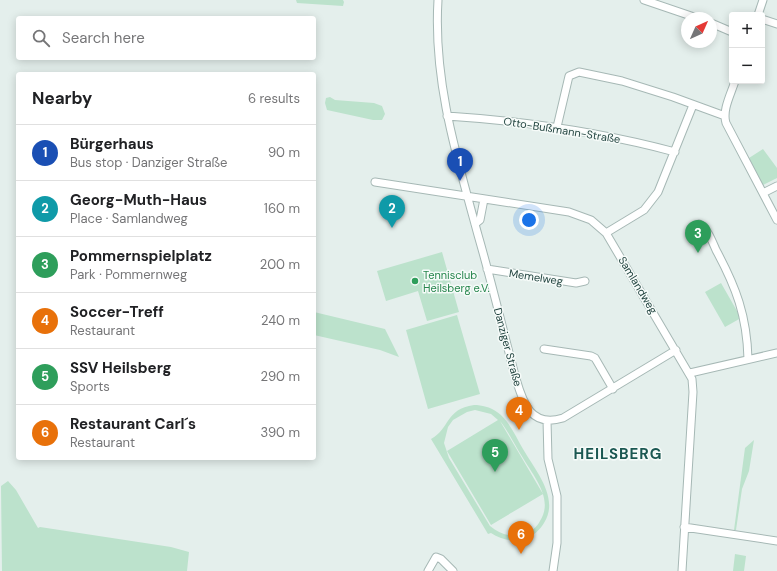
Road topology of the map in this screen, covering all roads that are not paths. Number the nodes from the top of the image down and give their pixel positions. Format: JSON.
{"nodes":[{"id":1,"x":438,"y":0,"type":"edge"},
{"id":2,"x":644,"y":0,"type":"edge"},
{"id":3,"x":763,"y":0,"type":"edge"},
{"id":4,"x":759,"y":12,"type":"edge"},
{"id":5,"x":681,"y":13,"type":"edge"},
{"id":6,"x":765,"y":20,"type":"edge"},
{"id":7,"x":777,"y":24,"type":"edge"},
{"id":8,"x":717,"y":26,"type":"edge"},
{"id":9,"x":729,"y":31,"type":"edge"},
{"id":10,"x":734,"y":84,"type":"edge"},
{"id":11,"x":693,"y":105,"type":"junction"},
{"id":12,"x":447,"y":116,"type":"junction"},
{"id":13,"x":725,"y":116,"type":"junction"},
{"id":14,"x":557,"y":127,"type":"junction"},
{"id":15,"x":675,"y":152,"type":"junction"},
{"id":16,"x":375,"y":182,"type":"dead end"},
{"id":17,"x":777,"y":186,"type":"edge"},
{"id":18,"x":763,"y":193,"type":"junction"},
{"id":19,"x":468,"y":196,"type":"junction"},
{"id":20,"x":484,"y":199,"type":"junction"},
{"id":21,"x":777,"y":220,"type":"edge"},
{"id":22,"x":475,"y":224,"type":"junction"},
{"id":23,"x":699,"y":224,"type":"dead end"},
{"id":24,"x":606,"y":233,"type":"junction"},
{"id":25,"x":487,"y":269,"type":"junction"},
{"id":26,"x":585,"y":281,"type":"dead end"},
{"id":27,"x":544,"y":348,"type":"dead end"},
{"id":28,"x":676,"y":350,"type":"junction"},
{"id":29,"x":777,"y":353,"type":"edge"},
{"id":30,"x":748,"y":359,"type":"junction"},
{"id":31,"x":690,"y":373,"type":"junction"},
{"id":32,"x":613,"y":389,"type":"junction"},
{"id":33,"x":547,"y":420,"type":"junction"},
{"id":34,"x":684,"y":527,"type":"junction"},
{"id":35,"x":777,"y":541,"type":"edge"},
{"id":36,"x":428,"y":571,"type":"edge"},
{"id":37,"x":453,"y":571,"type":"edge"},
{"id":38,"x":553,"y":571,"type":"edge"},
{"id":39,"x":682,"y":571,"type":"edge"}],
"edges":[{"from":1,"to":12,"type":"street","name":"Danziger Straße"},
{"from":2,"to":5,"type":"street"},
{"from":3,"to":4,"type":"street"},
{"from":6,"to":7,"type":"street"},
{"from":8,"to":9,"type":"street"},
{"from":10,"to":13,"type":"street"},
{"from":11,"to":13,"type":"street"},
{"from":11,"to":14,"type":"street"},
{"from":11,"to":15,"type":"street"},
{"from":12,"to":14,"type":"street","name":"Otto-Bußmann-Straße"},
{"from":12,"to":19,"type":"street","name":"Danziger Straße"},
{"from":13,"to":18,"type":"street"},
{"from":14,"to":15,"type":"street","name":"Otto-Bußmann-Straße"},
{"from":15,"to":24,"type":"street"},
{"from":16,"to":19,"type":"street","name":"Samlandweg"},
{"from":17,"to":18,"type":"street"},
{"from":18,"to":21,"type":"street"},
{"from":19,"to":20,"type":"street","name":"Samlandweg"},
{"from":19,"to":22,"type":"street","name":"Danziger Straße"},
{"from":20,"to":22,"type":"street"},
{"from":20,"to":24,"type":"street","name":"Samlandweg"},
{"from":22,"to":25,"type":"street","name":"Danziger Straße"},
{"from":23,"to":30,"type":"street"},
{"from":24,"to":28,"type":"street","name":"Samlandweg"},
{"from":25,"to":26,"type":"street","name":"Memelweg"},
{"from":25,"to":33,"type":"street","name":"Danziger Straße"},
{"from":27,"to":32,"type":"street"},
{"from":28,"to":31,"type":"street","name":"Samlandweg"},
{"from":28,"to":32,"type":"street"},
{"from":29,"to":30,"type":"street"},
{"from":30,"to":31,"type":"street"},
{"from":31,"to":34,"type":"street","name":"Samlandweg"},
{"from":32,"to":33,"type":"street"},
{"from":33,"to":38,"type":"street"},
{"from":34,"to":35,"type":"street"},
{"from":34,"to":39,"type":"street","name":"Samlandweg"},
{"from":36,"to":37,"type":"street"}]}
